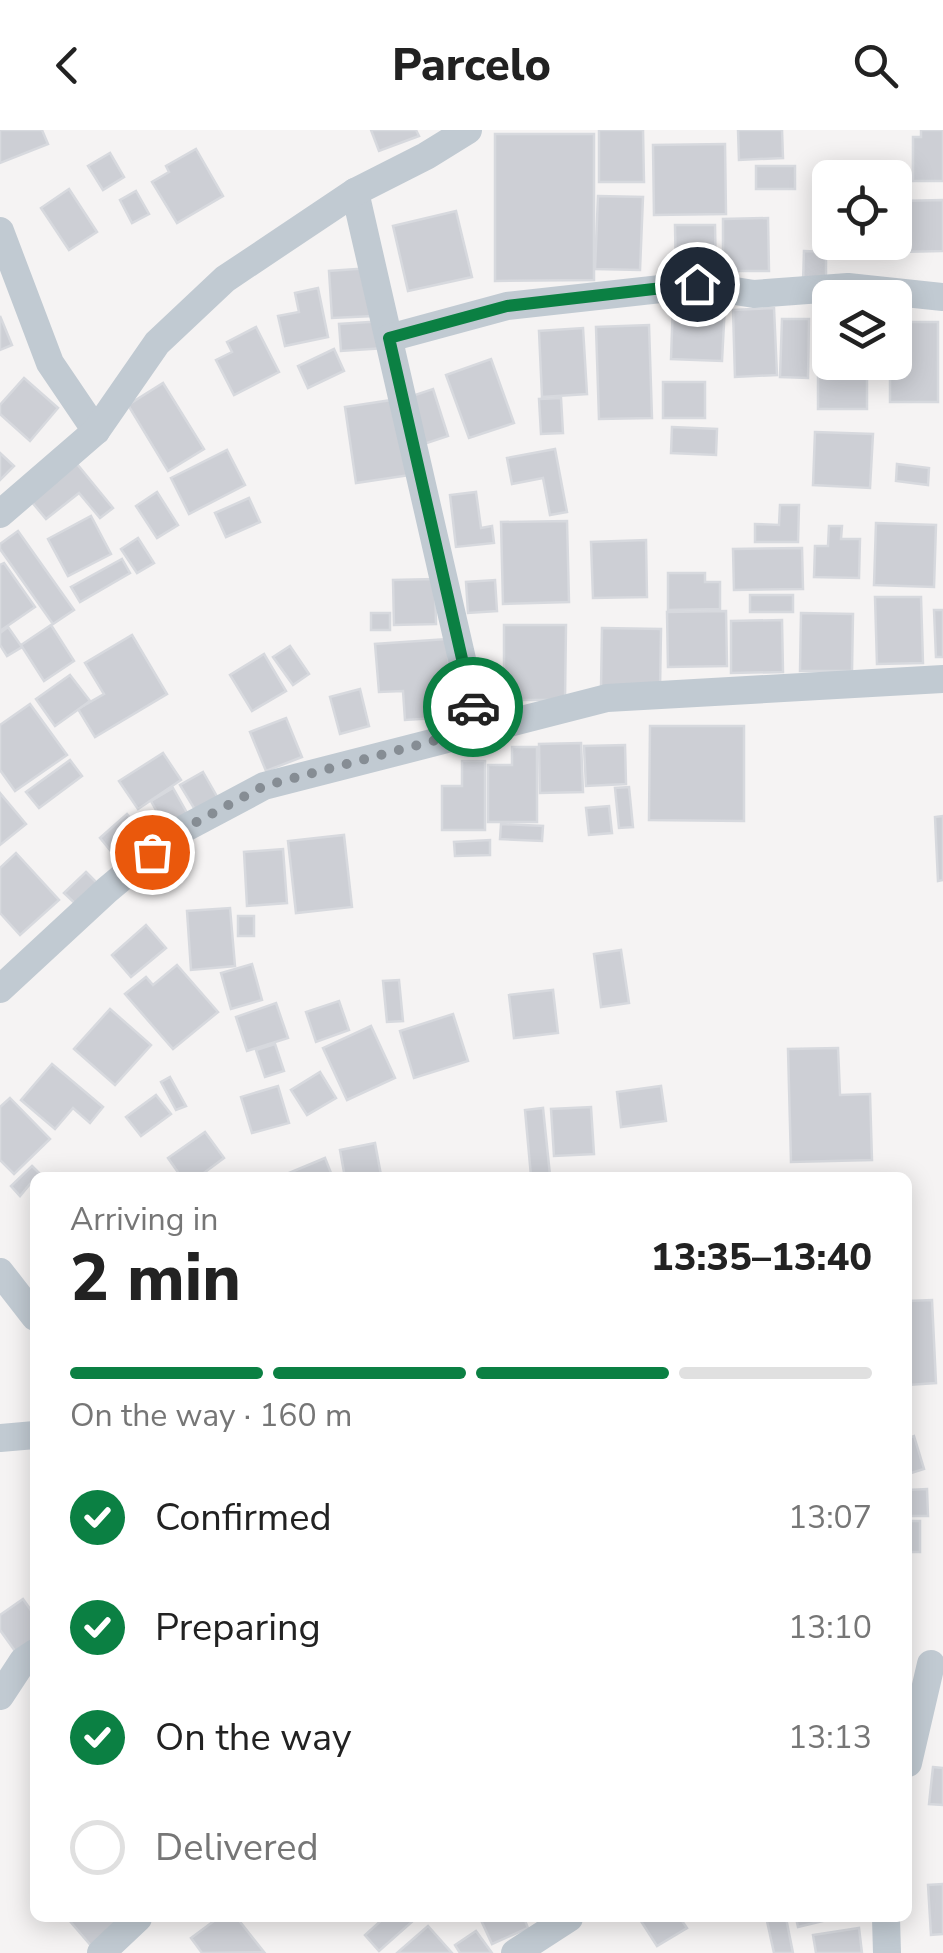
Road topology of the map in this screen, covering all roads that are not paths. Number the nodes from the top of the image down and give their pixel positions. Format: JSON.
{"nodes":[{"id":1,"x":468,"y":130,"type":"edge"},
{"id":2,"x":355,"y":192,"type":"junction"},
{"id":3,"x":0,"y":231,"type":"edge"},
{"id":4,"x":943,"y":297,"type":"edge"},
{"id":5,"x":389,"y":338,"type":"junction"},
{"id":6,"x":96,"y":431,"type":"junction"},
{"id":7,"x":0,"y":514,"type":"edge"},
{"id":8,"x":943,"y":679,"type":"edge"},
{"id":9,"x":478,"y":729,"type":"junction"},
{"id":10,"x":0,"y":989,"type":"edge"},
{"id":11,"x":0,"y":1272,"type":"edge"},
{"id":12,"x":30,"y":1311,"type":"edge"},
{"id":13,"x":30,"y":1435,"type":"edge"},
{"id":14,"x":0,"y":1438,"type":"edge"},
{"id":15,"x":30,"y":1656,"type":"edge"},
{"id":16,"x":927,"y":1662,"type":"edge"},
{"id":17,"x":0,"y":1696,"type":"edge"},
{"id":18,"x":912,"y":1742,"type":"edge"},
{"id":19,"x":134,"y":1922,"type":"edge"},
{"id":20,"x":562,"y":1922,"type":"edge"},
{"id":21,"x":886,"y":1922,"type":"edge"},
{"id":22,"x":101,"y":1953,"type":"edge"},
{"id":23,"x":515,"y":1953,"type":"edge"},
{"id":24,"x":887,"y":1953,"type":"edge"}],
"edges":[{"from":1,"to":2,"type":"street"},
{"from":2,"to":5,"type":"street"},
{"from":2,"to":6,"type":"street"},
{"from":3,"to":6,"type":"street"},
{"from":4,"to":5,"type":"street"},
{"from":5,"to":9,"type":"street"},
{"from":6,"to":7,"type":"street"},
{"from":8,"to":9,"type":"street"},
{"from":9,"to":10,"type":"street"},
{"from":11,"to":12,"type":"street"},
{"from":13,"to":14,"type":"street"},
{"from":15,"to":17,"type":"street"},
{"from":16,"to":18,"type":"street"},
{"from":19,"to":22,"type":"street"},
{"from":20,"to":23,"type":"street"},
{"from":21,"to":24,"type":"street"}]}
